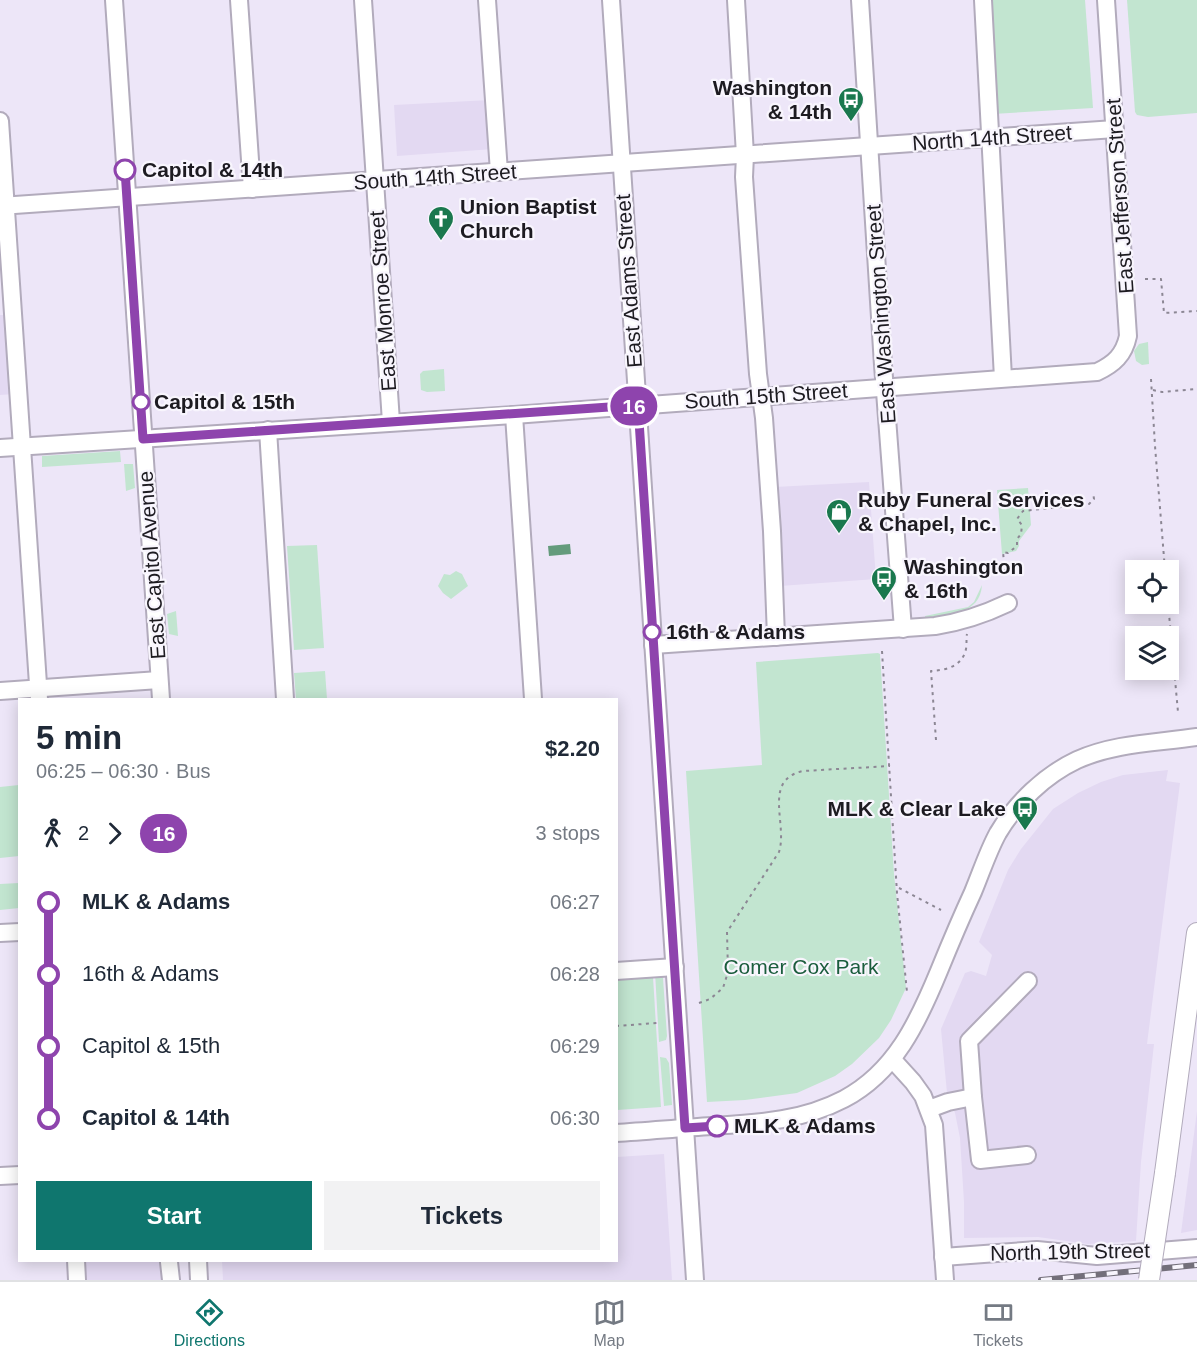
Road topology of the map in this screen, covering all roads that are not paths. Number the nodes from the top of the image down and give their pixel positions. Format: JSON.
{"nodes":[{"id":1,"x":114,"y":0,"type":"edge"},
{"id":2,"x":239,"y":0,"type":"edge"},
{"id":3,"x":363,"y":0,"type":"edge"},
{"id":4,"x":487,"y":0,"type":"edge"},
{"id":5,"x":611,"y":0,"type":"edge"},
{"id":6,"x":735,"y":0,"type":"edge"},
{"id":7,"x":860,"y":0,"type":"edge"},
{"id":8,"x":983,"y":0,"type":"edge"},
{"id":9,"x":1106,"y":0,"type":"edge"},
{"id":10,"x":0,"y":121,"type":"edge"},
{"id":11,"x":1115,"y":129,"type":"junction"},
{"id":12,"x":992,"y":138,"type":"junction"},
{"id":13,"x":870,"y":146,"type":"junction"},
{"id":14,"x":745,"y":155,"type":"junction"},
{"id":15,"x":621,"y":163,"type":"junction"},
{"id":16,"x":499,"y":172,"type":"junction"},
{"id":17,"x":375,"y":181,"type":"junction"},
{"id":18,"x":252,"y":189,"type":"junction"},
{"id":19,"x":126,"y":198,"type":"junction"},
{"id":20,"x":3,"y":206,"type":"edge"},
{"id":21,"x":1091,"y":373,"type":"joint"},
{"id":22,"x":1004,"y":378,"type":"junction"},
{"id":23,"x":885,"y":387,"type":"junction"},
{"id":24,"x":761,"y":396,"type":"junction"},
{"id":25,"x":638,"y":405,"type":"junction"},
{"id":26,"x":514,"y":415,"type":"junction"},
{"id":27,"x":391,"y":422,"type":"junction"},
{"id":28,"x":268,"y":430,"type":"junction"},
{"id":29,"x":143,"y":439,"type":"junction"},
{"id":30,"x":22,"y":447,"type":"junction"},
{"id":31,"x":0,"y":448,"type":"edge"},
{"id":32,"x":1008,"y":603,"type":"dead end"},
{"id":33,"x":903,"y":629,"type":"junction"},
{"id":34,"x":776,"y":637,"type":"junction"},
{"id":35,"x":653,"y":645,"type":"junction"},
{"id":36,"x":159,"y":680,"type":"junction"},
{"id":37,"x":0,"y":691,"type":"edge"},
{"id":38,"x":38,"y":694,"type":"edge"},
{"id":39,"x":161,"y":698,"type":"edge"},
{"id":40,"x":285,"y":698,"type":"edge"},
{"id":41,"x":533,"y":698,"type":"edge"},
{"id":42,"x":1197,"y":737,"type":"edge"},
{"id":43,"x":18,"y":932,"type":"edge"},
{"id":44,"x":0,"y":933,"type":"edge"},
{"id":45,"x":1197,"y":933,"type":"edge"},
{"id":46,"x":675,"y":967,"type":"junction"},
{"id":47,"x":618,"y":971,"type":"edge"},
{"id":48,"x":1028,"y":981,"type":"dead end"},
{"id":49,"x":893,"y":1060,"type":"junction"},
{"id":50,"x":973,"y":1097,"type":"junction"},
{"id":51,"x":929,"y":1109,"type":"junction"},
{"id":52,"x":685,"y":1128,"type":"junction"},
{"id":53,"x":618,"y":1133,"type":"edge"},
{"id":54,"x":1027,"y":1155,"type":"dead end"},
{"id":55,"x":18,"y":1175,"type":"edge"},
{"id":56,"x":0,"y":1176,"type":"edge"},
{"id":57,"x":1197,"y":1248,"type":"edge"},
{"id":58,"x":943,"y":1257,"type":"junction"},
{"id":59,"x":76,"y":1262,"type":"edge"},
{"id":60,"x":169,"y":1262,"type":"dead end"},
{"id":61,"x":198,"y":1262,"type":"edge"},
{"id":62,"x":77,"y":1280,"type":"edge"},
{"id":63,"x":171,"y":1280,"type":"edge"},
{"id":64,"x":199,"y":1280,"type":"edge"},
{"id":65,"x":695,"y":1280,"type":"edge"},
{"id":66,"x":945,"y":1280,"type":"edge"},
{"id":67,"x":1149,"y":1280,"type":"edge"}],
"edges":[{"from":1,"to":19,"type":"street","name":"East Capitol Avenue"},
{"from":2,"to":18,"type":"street"},
{"from":3,"to":17,"type":"street","name":"East Monroe Street"},
{"from":4,"to":16,"type":"street"},
{"from":5,"to":15,"type":"street","name":"East Adams Street"},
{"from":6,"to":14,"type":"street"},
{"from":7,"to":13,"type":"street","name":"East Washington Street"},
{"from":8,"to":12,"type":"street"},
{"from":9,"to":11,"type":"street","name":"East Jefferson Street"},
{"from":10,"to":20,"type":"street"},
{"from":11,"to":12,"type":"street","name":"North 14th Street"},
{"from":11,"to":21,"type":"street","name":"East Jefferson Street"},
{"from":12,"to":13,"type":"street","name":"North 14th Street"},
{"from":12,"to":22,"type":"street"},
{"from":13,"to":14,"type":"street","name":"South 14th Street"},
{"from":13,"to":23,"type":"street","name":"East Washington Street"},
{"from":14,"to":15,"type":"street","name":"South 14th Street"},
{"from":14,"to":24,"type":"street"},
{"from":15,"to":16,"type":"street","name":"South 14th Street"},
{"from":15,"to":25,"type":"street","name":"East Adams Street"},
{"from":16,"to":17,"type":"street","name":"South 14th Street"},
{"from":17,"to":18,"type":"street","name":"South 14th Street"},
{"from":17,"to":27,"type":"street","name":"East Monroe Street"},
{"from":18,"to":19,"type":"street","name":"South 14th Street"},
{"from":19,"to":20,"type":"street","name":"South 14th Street"},
{"from":19,"to":29,"type":"street","name":"East Capitol Avenue"},
{"from":20,"to":30,"type":"street"},
{"from":21,"to":22,"type":"street","name":"South 15th Street"},
{"from":22,"to":23,"type":"street","name":"South 15th Street"},
{"from":23,"to":24,"type":"street","name":"South 15th Street"},
{"from":23,"to":33,"type":"street","name":"East Washington Street"},
{"from":24,"to":25,"type":"street","name":"South 15th Street"},
{"from":24,"to":34,"type":"street"},
{"from":25,"to":26,"type":"street","name":"South 15th Street"},
{"from":25,"to":35,"type":"street","name":"East Adams Street"},
{"from":26,"to":27,"type":"street","name":"South 15th Street"},
{"from":26,"to":41,"type":"street"},
{"from":27,"to":28,"type":"street","name":"South 15th Street"},
{"from":28,"to":29,"type":"street","name":"South 15th Street"},
{"from":28,"to":40,"type":"street"},
{"from":29,"to":30,"type":"street","name":"South 15th Street"},
{"from":29,"to":36,"type":"street","name":"East Capitol Avenue"},
{"from":30,"to":31,"type":"street","name":"South 15th Street"},
{"from":30,"to":38,"type":"street"},
{"from":32,"to":33,"type":"street"},
{"from":33,"to":34,"type":"street"},
{"from":34,"to":35,"type":"street"},
{"from":35,"to":46,"type":"street","name":"East Adams Street"},
{"from":36,"to":38,"type":"street"},
{"from":36,"to":39,"type":"street","name":"East Capitol Avenue"},
{"from":37,"to":38,"type":"street"},
{"from":42,"to":49,"type":"street"},
{"from":43,"to":44,"type":"street"},
{"from":45,"to":67,"type":"main road","bridge":true},
{"from":46,"to":47,"type":"street"},
{"from":46,"to":52,"type":"street","name":"East Adams Street"},
{"from":48,"to":50,"type":"street"},
{"from":49,"to":51,"type":"street"},
{"from":49,"to":52,"type":"street"},
{"from":50,"to":51,"type":"street"},
{"from":50,"to":54,"type":"street"},
{"from":51,"to":58,"type":"street"},
{"from":52,"to":53,"type":"street"},
{"from":52,"to":65,"type":"street","name":"East Adams Street"},
{"from":55,"to":56,"type":"street"},
{"from":57,"to":58,"type":"street","name":"North 19th Street"},
{"from":58,"to":66,"type":"street"},
{"from":59,"to":62,"type":"street"},
{"from":60,"to":63,"type":"street"},
{"from":61,"to":64,"type":"street"}]}
